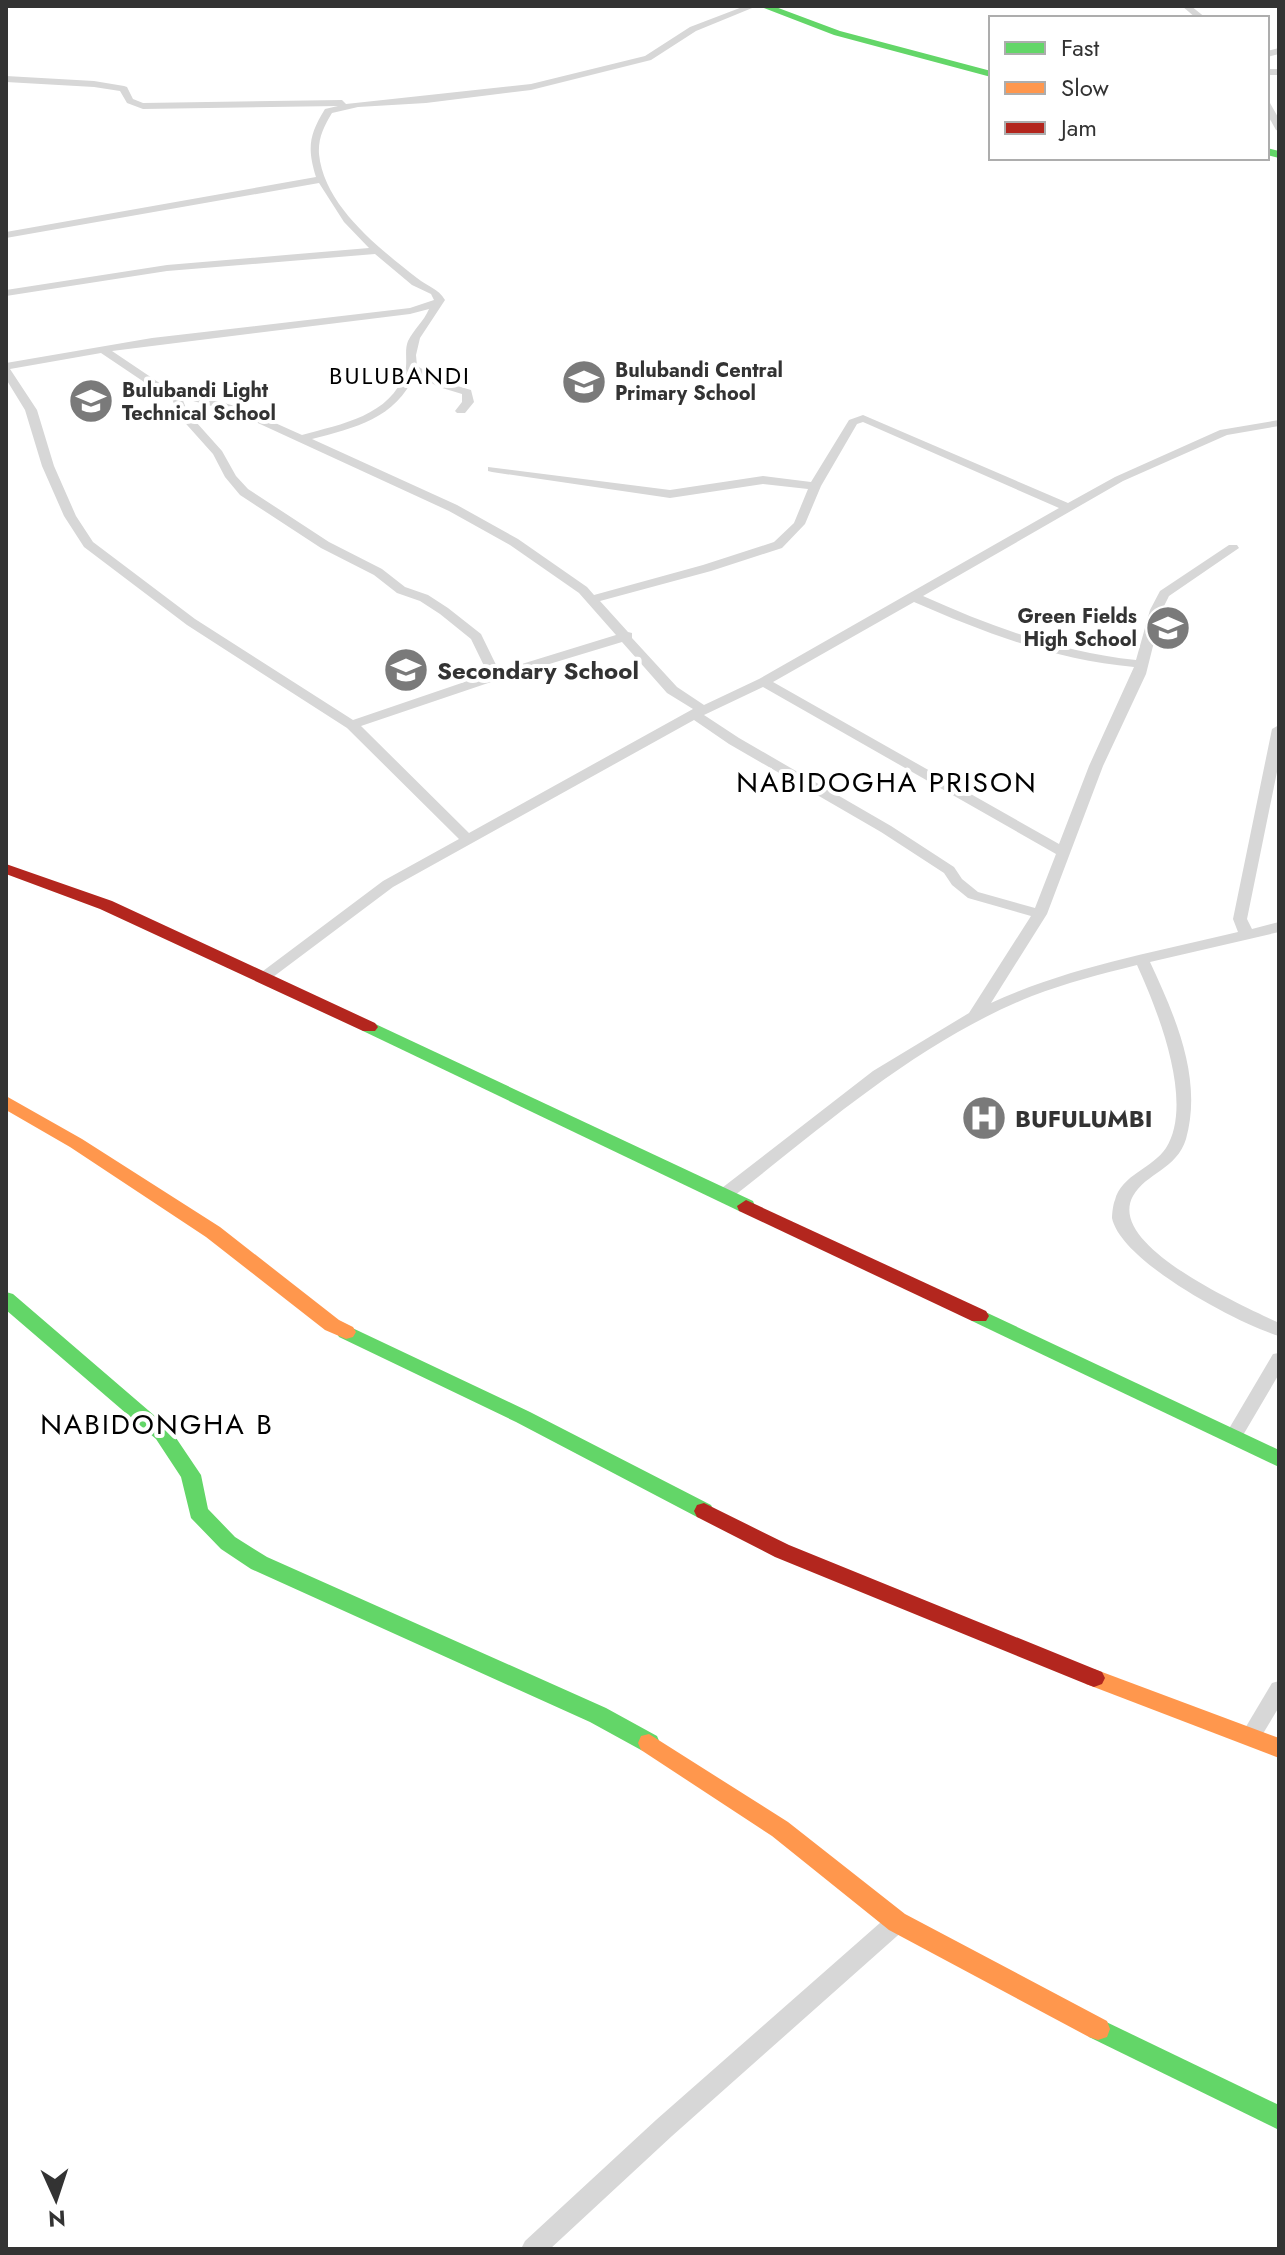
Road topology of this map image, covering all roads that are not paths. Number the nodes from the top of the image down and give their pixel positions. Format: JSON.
{"nodes":[{"id":1,"x":753,"y":6,"type":"edge"},
{"id":2,"x":764,"y":6,"type":"edge"},
{"id":3,"x":989,"y":73,"type":"edge"},
{"id":4,"x":6,"y":79,"type":"edge"},
{"id":5,"x":358,"y":104,"type":"junction"},
{"id":6,"x":1269,"y":109,"type":"edge"},
{"id":7,"x":1279,"y":128,"type":"edge"},
{"id":8,"x":322,"y":179,"type":"junction"},
{"id":9,"x":6,"y":235,"type":"edge"},
{"id":10,"x":376,"y":251,"type":"junction"},
{"id":11,"x":6,"y":293,"type":"edge"},
{"id":12,"x":436,"y":304,"type":"junction"},
{"id":13,"x":102,"y":349,"type":"junction"},
{"id":14,"x":6,"y":368,"type":"edge"},
{"id":15,"x":412,"y":368,"type":"junction"},
{"id":16,"x":175,"y":393,"type":"junction"},
{"id":17,"x":461,"y":411,"type":"dead end"},
{"id":18,"x":1279,"y":423,"type":"edge"},
{"id":19,"x":300,"y":439,"type":"junction"},
{"id":20,"x":492,"y":469,"type":"dead end"},
{"id":21,"x":815,"y":486,"type":"junction"},
{"id":22,"x":1069,"y":508,"type":"junction"},
{"id":23,"x":1233,"y":548,"type":"dead end"},
{"id":24,"x":914,"y":597,"type":"junction"},
{"id":25,"x":593,"y":599,"type":"junction"},
{"id":26,"x":627,"y":636,"type":"junction"},
{"id":27,"x":1140,"y":664,"type":"junction"},
{"id":28,"x":495,"y":676,"type":"junction"},
{"id":29,"x":764,"y":682,"type":"junction"},
{"id":30,"x":698,"y":712,"type":"junction"},
{"id":31,"x":352,"y":725,"type":"junction"},
{"id":32,"x":1279,"y":729,"type":"edge"},
{"id":33,"x":467,"y":839,"type":"junction"},
{"id":34,"x":1064,"y":853,"type":"junction"},
{"id":35,"x":6,"y":869,"type":"edge"},
{"id":36,"x":1040,"y":914,"type":"junction"},
{"id":37,"x":1279,"y":927,"type":"edge"},
{"id":38,"x":1247,"y":935,"type":"junction"},
{"id":39,"x":1142,"y":961,"type":"junction"},
{"id":40,"x":264,"y":977,"type":"junction"},
{"id":41,"x":974,"y":1017,"type":"junction"},
{"id":42,"x":6,"y":1102,"type":"edge"},
{"id":43,"x":724,"y":1195,"type":"junction"},
{"id":44,"x":6,"y":1299,"type":"edge"},
{"id":45,"x":1279,"y":1330,"type":"edge"},
{"id":46,"x":1279,"y":1359,"type":"edge"},
{"id":47,"x":1233,"y":1437,"type":"junction"},
{"id":48,"x":1279,"y":1459,"type":"edge"},
{"id":49,"x":1279,"y":1689,"type":"edge"},
{"id":50,"x":1251,"y":1736,"type":"junction"},
{"id":51,"x":1279,"y":1748,"type":"edge"},
{"id":52,"x":897,"y":1922,"type":"junction"},
{"id":53,"x":1279,"y":2118,"type":"edge"},
{"id":54,"x":533,"y":2249,"type":"edge"}],
"edges":[{"from":1,"to":5,"type":"street"},
{"from":2,"to":3,"type":"street"},
{"from":4,"to":5,"type":"street"},
{"from":5,"to":8,"type":"street"},
{"from":6,"to":7,"type":"street"},
{"from":8,"to":9,"type":"street"},
{"from":8,"to":10,"type":"street"},
{"from":10,"to":11,"type":"street"},
{"from":10,"to":12,"type":"street"},
{"from":12,"to":13,"type":"street"},
{"from":12,"to":15,"type":"street"},
{"from":13,"to":14,"type":"street"},
{"from":13,"to":16,"type":"street"},
{"from":14,"to":31,"type":"street"},
{"from":15,"to":17,"type":"street"},
{"from":15,"to":19,"type":"street"},
{"from":16,"to":19,"type":"street"},
{"from":16,"to":28,"type":"street"},
{"from":18,"to":22,"type":"street"},
{"from":19,"to":25,"type":"street"},
{"from":20,"to":21,"type":"street"},
{"from":21,"to":22,"type":"street"},
{"from":21,"to":25,"type":"street"},
{"from":22,"to":24,"type":"street"},
{"from":23,"to":27,"type":"street"},
{"from":24,"to":27,"type":"street"},
{"from":24,"to":29,"type":"street"},
{"from":25,"to":26,"type":"street"},
{"from":26,"to":28,"type":"street"},
{"from":26,"to":30,"type":"street"},
{"from":27,"to":34,"type":"street"},
{"from":28,"to":31,"type":"street"},
{"from":29,"to":30,"type":"street"},
{"from":29,"to":34,"type":"street"},
{"from":30,"to":33,"type":"street"},
{"from":30,"to":36,"type":"street"},
{"from":31,"to":33,"type":"street"},
{"from":32,"to":38,"type":"street"},
{"from":33,"to":40,"type":"street"},
{"from":34,"to":36,"type":"street"},
{"from":35,"to":40,"type":"street"},
{"from":36,"to":41,"type":"street"},
{"from":37,"to":38,"type":"street"},
{"from":38,"to":39,"type":"street"},
{"from":39,"to":41,"type":"street"},
{"from":39,"to":45,"type":"street"},
{"from":40,"to":43,"type":"street"},
{"from":41,"to":43,"type":"street"},
{"from":42,"to":50,"type":"street"},
{"from":43,"to":47,"type":"street"},
{"from":44,"to":52,"type":"street"},
{"from":46,"to":47,"type":"street"},
{"from":47,"to":48,"type":"street"},
{"from":49,"to":50,"type":"street"},
{"from":50,"to":51,"type":"street"},
{"from":52,"to":53,"type":"street"},
{"from":52,"to":54,"type":"street"}]}
